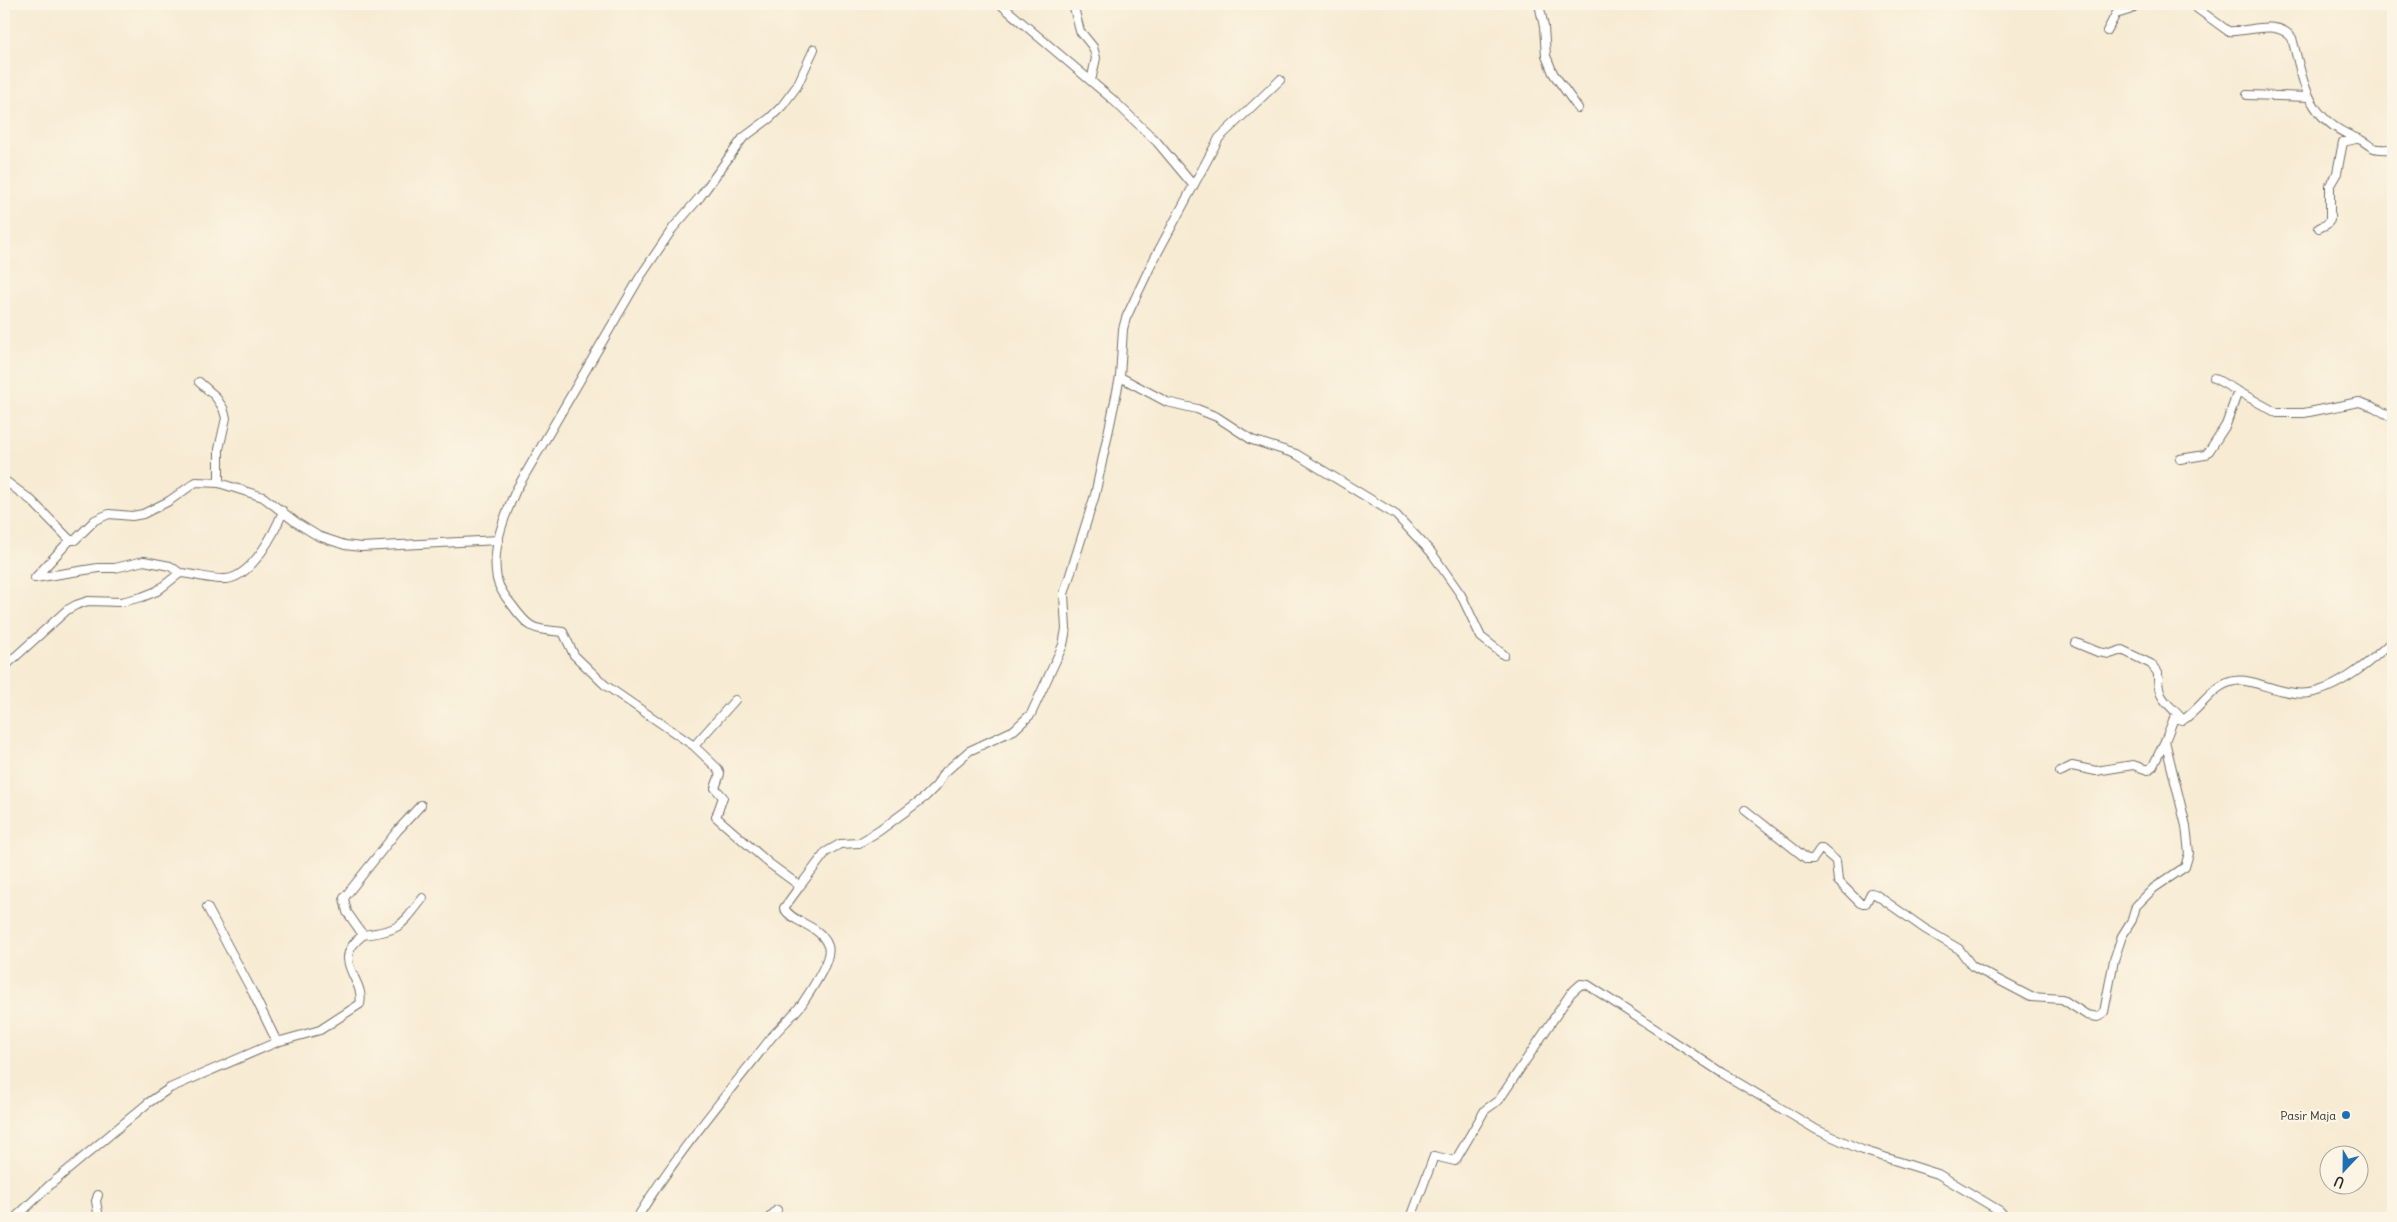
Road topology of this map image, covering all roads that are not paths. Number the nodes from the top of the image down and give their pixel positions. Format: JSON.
{"nodes":[{"id":1,"x":1000,"y":4,"type":"edge"},
{"id":2,"x":1073,"y":4,"type":"edge"},
{"id":3,"x":1539,"y":4,"type":"edge"},
{"id":4,"x":2138,"y":4,"type":"edge"},
{"id":5,"x":2191,"y":4,"type":"edge"},
{"id":6,"x":2107,"y":31,"type":"dead end"},
{"id":7,"x":814,"y":48,"type":"dead end"},
{"id":8,"x":1280,"y":80,"type":"dead end"},
{"id":9,"x":1091,"y":81,"type":"junction"},
{"id":10,"x":2247,"y":95,"type":"dead end"},
{"id":11,"x":2309,"y":97,"type":"junction"},
{"id":12,"x":1578,"y":108,"type":"dead end"},
{"id":13,"x":2356,"y":139,"type":"junction"},
{"id":14,"x":2393,"y":149,"type":"edge"},
{"id":15,"x":1193,"y":185,"type":"junction"},
{"id":16,"x":2319,"y":228,"type":"dead end"},
{"id":17,"x":1120,"y":377,"type":"junction"},
{"id":18,"x":2214,"y":378,"type":"dead end"},
{"id":19,"x":199,"y":382,"type":"dead end"},
{"id":20,"x":2238,"y":391,"type":"junction"},
{"id":21,"x":2393,"y":418,"type":"edge"},
{"id":22,"x":2180,"y":459,"type":"dead end"},
{"id":23,"x":4,"y":480,"type":"edge"},
{"id":24,"x":219,"y":483,"type":"junction"},
{"id":25,"x":283,"y":511,"type":"junction"},
{"id":26,"x":70,"y":540,"type":"junction"},
{"id":27,"x":499,"y":540,"type":"junction"},
{"id":28,"x":180,"y":573,"type":"junction"},
{"id":29,"x":2393,"y":640,"type":"edge"},
{"id":30,"x":2076,"y":643,"type":"dead end"},
{"id":31,"x":1504,"y":655,"type":"dead end"},
{"id":32,"x":4,"y":667,"type":"edge"},
{"id":33,"x":735,"y":700,"type":"dead end"},
{"id":34,"x":2183,"y":720,"type":"junction"},
{"id":35,"x":2165,"y":740,"type":"junction"},
{"id":36,"x":694,"y":746,"type":"junction"},
{"id":37,"x":2060,"y":772,"type":"dead end"},
{"id":38,"x":421,"y":805,"type":"dead end"},
{"id":39,"x":1745,"y":810,"type":"dead end"},
{"id":40,"x":800,"y":886,"type":"junction"},
{"id":41,"x":423,"y":898,"type":"dead end"},
{"id":42,"x":207,"y":908,"type":"dead end"},
{"id":43,"x":363,"y":935,"type":"junction"},
{"id":44,"x":277,"y":1042,"type":"junction"},
{"id":45,"x":98,"y":1195,"type":"dead end"},
{"id":46,"x":777,"y":1210,"type":"dead end"},
{"id":47,"x":15,"y":1218,"type":"edge"},
{"id":48,"x":99,"y":1218,"type":"edge"},
{"id":49,"x":637,"y":1218,"type":"edge"},
{"id":50,"x":769,"y":1218,"type":"edge"},
{"id":51,"x":1411,"y":1218,"type":"edge"},
{"id":52,"x":2006,"y":1218,"type":"edge"}],
"edges":[{"from":1,"to":9,"type":"street"},
{"from":2,"to":9,"type":"street"},
{"from":3,"to":12,"type":"street"},
{"from":4,"to":6,"type":"street"},
{"from":5,"to":11,"type":"street"},
{"from":7,"to":27,"type":"street"},
{"from":8,"to":15,"type":"street"},
{"from":9,"to":15,"type":"street"},
{"from":10,"to":11,"type":"street"},
{"from":11,"to":13,"type":"street"},
{"from":13,"to":14,"type":"street"},
{"from":13,"to":16,"type":"street"},
{"from":15,"to":17,"type":"street"},
{"from":17,"to":31,"type":"street"},
{"from":17,"to":40,"type":"street"},
{"from":18,"to":20,"type":"street"},
{"from":19,"to":24,"type":"street"},
{"from":20,"to":21,"type":"street"},
{"from":20,"to":22,"type":"street"},
{"from":23,"to":26,"type":"street"},
{"from":24,"to":25,"type":"street"},
{"from":24,"to":26,"type":"street"},
{"from":25,"to":27,"type":"street"},
{"from":25,"to":28,"type":"street"},
{"from":26,"to":28,"type":"street"},
{"from":27,"to":36,"type":"street"},
{"from":28,"to":32,"type":"street"},
{"from":29,"to":34,"type":"street"},
{"from":30,"to":34,"type":"street"},
{"from":33,"to":36,"type":"street"},
{"from":34,"to":35,"type":"street"},
{"from":35,"to":37,"type":"street"},
{"from":35,"to":39,"type":"street"},
{"from":36,"to":40,"type":"street"},
{"from":38,"to":43,"type":"street"},
{"from":40,"to":49,"type":"street"},
{"from":41,"to":43,"type":"street"},
{"from":42,"to":44,"type":"street"},
{"from":43,"to":44,"type":"street"},
{"from":44,"to":47,"type":"street"},
{"from":45,"to":48,"type":"street"},
{"from":46,"to":50,"type":"street"},
{"from":51,"to":52,"type":"street"}]}
